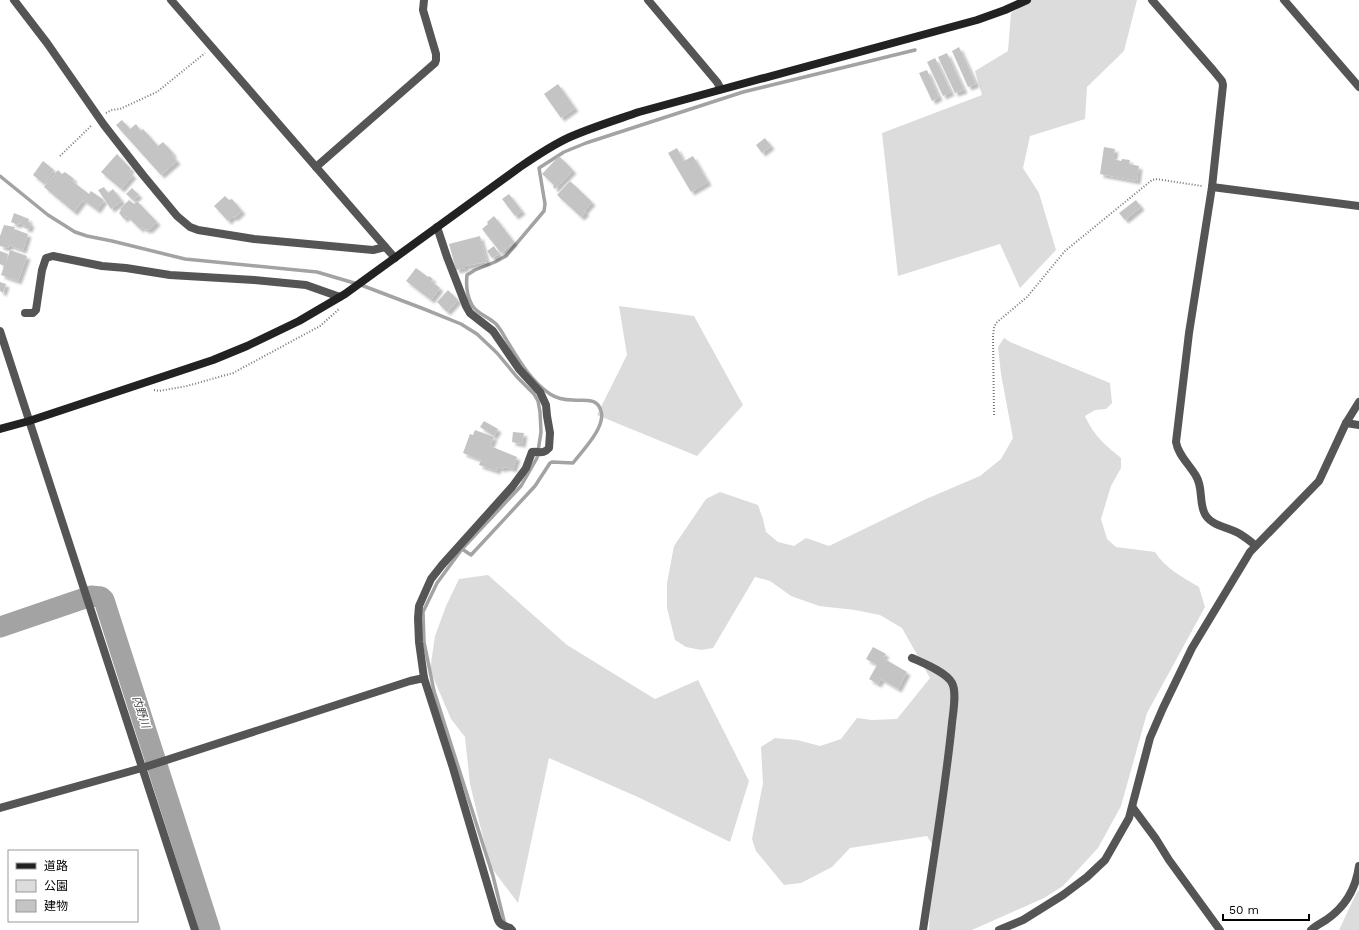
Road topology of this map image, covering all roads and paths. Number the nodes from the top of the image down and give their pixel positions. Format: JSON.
{"nodes":[{"id":1,"x":14,"y":0,"type":"edge"},
{"id":2,"x":171,"y":0,"type":"edge"},
{"id":3,"x":424,"y":0,"type":"edge"},
{"id":4,"x":648,"y":0,"type":"edge"},
{"id":5,"x":1027,"y":0,"type":"edge"},
{"id":6,"x":1152,"y":0,"type":"edge"},
{"id":7,"x":1284,"y":0,"type":"edge"},
{"id":8,"x":212,"y":47,"type":"junction"},
{"id":9,"x":1359,"y":87,"type":"edge"},
{"id":10,"x":721,"y":90,"type":"junction"},
{"id":11,"x":99,"y":118,"type":"junction"},
{"id":12,"x":60,"y":156,"type":"dead end"},
{"id":13,"x":316,"y":167,"type":"junction"},
{"id":14,"x":1212,"y":187,"type":"junction"},
{"id":15,"x":1359,"y":206,"type":"edge"},
{"id":16,"x":437,"y":228,"type":"junction"},
{"id":17,"x":385,"y":247,"type":"junction"},
{"id":18,"x":395,"y":258,"type":"junction"},
{"id":19,"x":348,"y":292,"type":"junction"},
{"id":20,"x":340,"y":297,"type":"junction"},
{"id":21,"x":25,"y":313,"type":"dead end"},
{"id":22,"x":0,"y":331,"type":"edge"},
{"id":23,"x":142,"y":384,"type":"junction"},
{"id":24,"x":1359,"y":402,"type":"edge"},
{"id":25,"x":994,"y":415,"type":"dead end"},
{"id":26,"x":29,"y":421,"type":"junction"},
{"id":27,"x":1346,"y":423,"type":"junction"},
{"id":28,"x":1359,"y":425,"type":"edge"},
{"id":29,"x":0,"y":429,"type":"edge"},
{"id":30,"x":1255,"y":545,"type":"junction"},
{"id":31,"x":912,"y":658,"type":"dead end"},
{"id":32,"x":424,"y":678,"type":"junction"},
{"id":33,"x":142,"y":768,"type":"junction"},
{"id":34,"x":0,"y":808,"type":"edge"},
{"id":35,"x":1133,"y":808,"type":"junction"},
{"id":36,"x":1359,"y":866,"type":"edge"},
{"id":37,"x":194,"y":930,"type":"edge"},
{"id":38,"x":512,"y":930,"type":"edge"},
{"id":39,"x":923,"y":930,"type":"edge"},
{"id":40,"x":999,"y":930,"type":"edge"},
{"id":41,"x":1220,"y":930,"type":"edge"},
{"id":42,"x":1311,"y":930,"type":"edge"}],
"edges":[{"from":1,"to":11,"type":"street"},
{"from":2,"to":8,"type":"street"},
{"from":3,"to":13,"type":"street"},
{"from":4,"to":10,"type":"street"},
{"from":5,"to":10,"type":"street"},
{"from":6,"to":14,"type":"street"},
{"from":7,"to":9,"type":"street"},
{"from":8,"to":11,"type":"path"},
{"from":8,"to":13,"type":"street"},
{"from":10,"to":16,"type":"street"},
{"from":11,"to":12,"type":"path"},
{"from":11,"to":17,"type":"street"},
{"from":13,"to":17,"type":"street"},
{"from":14,"to":15,"type":"street"},
{"from":14,"to":25,"type":"path"},
{"from":14,"to":30,"type":"street"},
{"from":16,"to":18,"type":"street"},
{"from":16,"to":32,"type":"street"},
{"from":17,"to":18,"type":"street"},
{"from":18,"to":19,"type":"street"},
{"from":19,"to":20,"type":"street"},
{"from":19,"to":23,"type":"path"},
{"from":20,"to":21,"type":"street"},
{"from":20,"to":23,"type":"street"},
{"from":22,"to":26,"type":"street"},
{"from":23,"to":26,"type":"street"},
{"from":24,"to":27,"type":"street"},
{"from":26,"to":29,"type":"street"},
{"from":26,"to":33,"type":"street"},
{"from":27,"to":28,"type":"street"},
{"from":27,"to":30,"type":"street"},
{"from":30,"to":35,"type":"street"},
{"from":31,"to":39,"type":"street"},
{"from":32,"to":33,"type":"street"},
{"from":32,"to":38,"type":"street"},
{"from":33,"to":34,"type":"street"},
{"from":33,"to":37,"type":"street"},
{"from":35,"to":40,"type":"street"},
{"from":35,"to":41,"type":"street"},
{"from":36,"to":42,"type":"street"}]}
